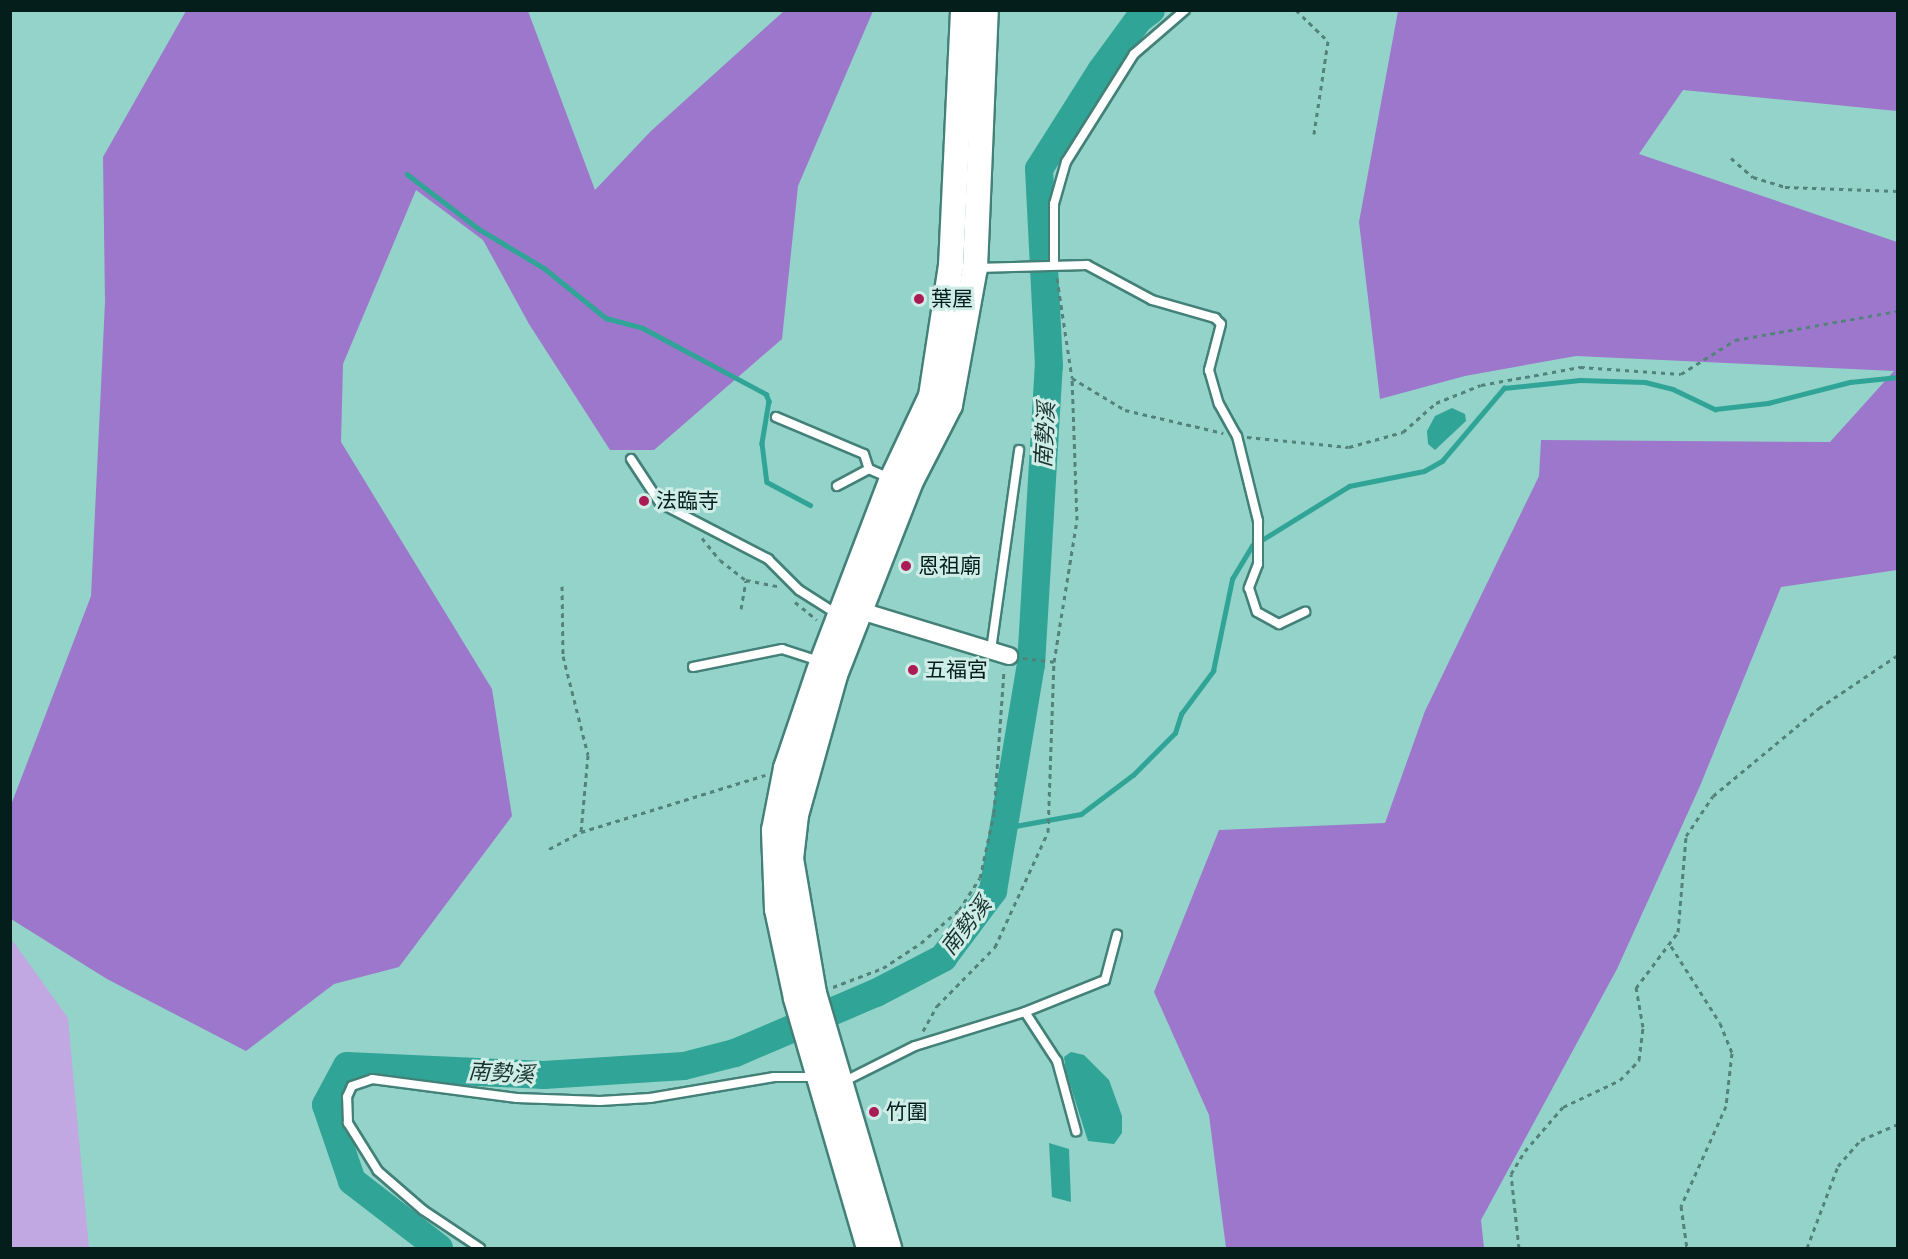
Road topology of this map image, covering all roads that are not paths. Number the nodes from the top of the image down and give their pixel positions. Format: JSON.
{"nodes":[{"id":1,"x":963,"y":10,"type":"edge"},
{"id":2,"x":986,"y":10,"type":"edge"},
{"id":3,"x":1185,"y":10,"type":"edge"},
{"id":4,"x":1053,"y":265,"type":"junction"},
{"id":5,"x":971,"y":267,"type":"junction"},
{"id":6,"x":776,"y":417,"type":"dead end"},
{"id":7,"x":1019,"y":450,"type":"dead end"},
{"id":8,"x":631,"y":459,"type":"dead end"},
{"id":9,"x":868,"y":469,"type":"junction"},
{"id":10,"x":901,"y":480,"type":"junction"},
{"id":11,"x":837,"y":486,"type":"dead end"},
{"id":12,"x":1305,"y":612,"type":"dead end"},
{"id":13,"x":850,"y":614,"type":"junction"},
{"id":14,"x":1002,"y":654,"type":"joint"},
{"id":15,"x":822,"y":662,"type":"junction"},
{"id":16,"x":693,"y":668,"type":"dead end"},
{"id":17,"x":796,"y":771,"type":"junction"},
{"id":18,"x":1118,"y":934,"type":"dead end"},
{"id":19,"x":1025,"y":1012,"type":"junction"},
{"id":20,"x":825,"y":1067,"type":"junction"},
{"id":21,"x":1076,"y":1131,"type":"dead end"},
{"id":22,"x":480,"y":1248,"type":"edge"},
{"id":23,"x":869,"y":1248,"type":"edge"},
{"id":24,"x":889,"y":1248,"type":"edge"}],
"edges":[{"from":1,"to":5,"type":"street"},
{"from":2,"to":5,"type":"street"},
{"from":3,"to":4,"type":"lane"},
{"from":4,"to":5,"type":"lane"},
{"from":4,"to":12,"type":"lane"},
{"from":5,"to":10,"type":"street"},
{"from":6,"to":9,"type":"lane"},
{"from":7,"to":14,"type":"lane"},
{"from":8,"to":13,"type":"lane"},
{"from":9,"to":10,"type":"lane"},
{"from":9,"to":11,"type":"lane"},
{"from":10,"to":13,"type":"street"},
{"from":13,"to":14,"type":"street"},
{"from":13,"to":15,"type":"street"},
{"from":13,"to":17,"type":"street"},
{"from":15,"to":16,"type":"lane"},
{"from":15,"to":17,"type":"street"},
{"from":17,"to":20,"type":"street"},
{"from":18,"to":19,"type":"lane"},
{"from":19,"to":20,"type":"lane"},
{"from":19,"to":21,"type":"lane"},
{"from":20,"to":22,"type":"lane"},
{"from":20,"to":23,"type":"street"},
{"from":20,"to":24,"type":"street"}]}
